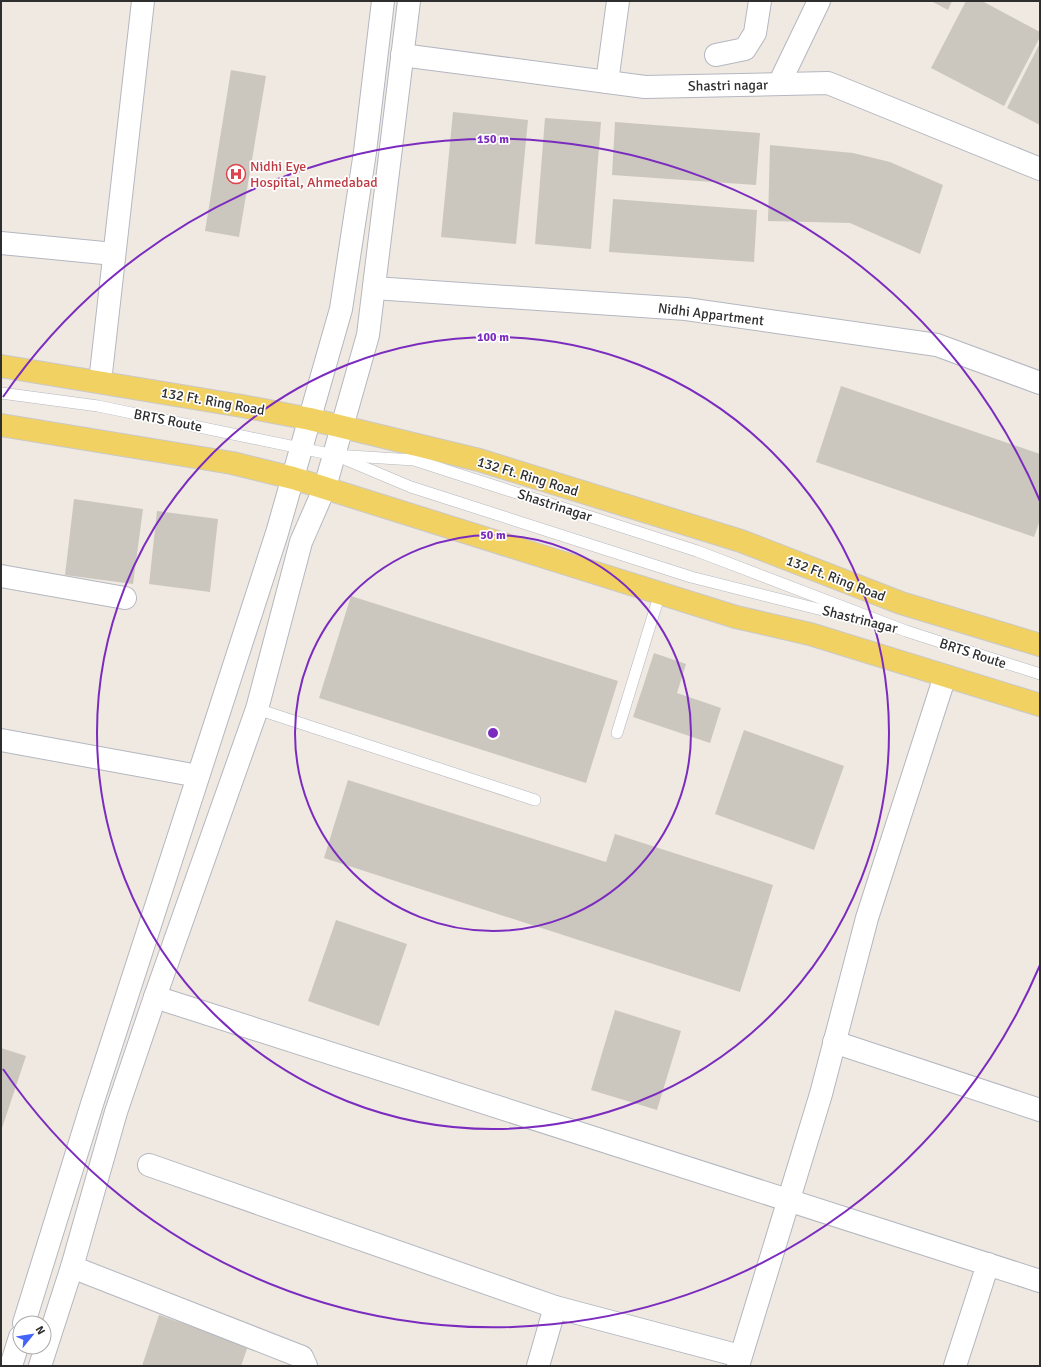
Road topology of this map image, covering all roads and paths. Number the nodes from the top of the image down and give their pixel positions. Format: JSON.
{"nodes":[{"id":1,"x":143,"y":1,"type":"edge"},
{"id":2,"x":383,"y":1,"type":"edge"},
{"id":3,"x":409,"y":1,"type":"edge"},
{"id":4,"x":618,"y":1,"type":"edge"},
{"id":5,"x":760,"y":1,"type":"edge"},
{"id":6,"x":819,"y":1,"type":"edge"},
{"id":7,"x":716,"y":55,"type":"dead end"},
{"id":8,"x":402,"y":56,"type":"junction"},
{"id":9,"x":607,"y":82,"type":"junction"},
{"id":10,"x":779,"y":84,"type":"junction"},
{"id":11,"x":1040,"y":169,"type":"edge"},
{"id":12,"x":1,"y":243,"type":"edge"},
{"id":13,"x":114,"y":254,"type":"junction"},
{"id":14,"x":374,"y":288,"type":"junction"},
{"id":15,"x":1,"y":366,"type":"edge"},
{"id":16,"x":100,"y":382,"type":"junction"},
{"id":17,"x":1040,"y":383,"type":"edge"},
{"id":18,"x":1,"y":393,"type":"edge"},
{"id":19,"x":310,"y":419,"type":"junction"},
{"id":20,"x":1,"y":425,"type":"edge"},
{"id":21,"x":342,"y":427,"type":"junction"},
{"id":22,"x":302,"y":447,"type":"junction"},
{"id":23,"x":334,"y":454,"type":"junction"},
{"id":24,"x":293,"y":478,"type":"junction"},
{"id":25,"x":325,"y":487,"type":"junction"},
{"id":26,"x":1,"y":576,"type":"edge"},
{"id":27,"x":660,"y":593,"type":"junction"},
{"id":28,"x":125,"y":598,"type":"dead end"},
{"id":29,"x":906,"y":631,"type":"junction"},
{"id":30,"x":1040,"y":645,"type":"edge"},
{"id":31,"x":1040,"y":674,"type":"edge"},
{"id":32,"x":945,"y":676,"type":"junction"},
{"id":33,"x":1040,"y":705,"type":"edge"},
{"id":34,"x":257,"y":709,"type":"junction"},
{"id":35,"x":617,"y":733,"type":"dead end"},
{"id":36,"x":1,"y":740,"type":"edge"},
{"id":37,"x":198,"y":776,"type":"junction"},
{"id":38,"x":535,"y":800,"type":"dead end"},
{"id":39,"x":154,"y":997,"type":"junction"},
{"id":40,"x":834,"y":1042,"type":"junction"},
{"id":41,"x":1040,"y":1110,"type":"edge"},
{"id":42,"x":149,"y":1165,"type":"dead end"},
{"id":43,"x":789,"y":1199,"type":"junction"},
{"id":44,"x":988,"y":1264,"type":"junction"},
{"id":45,"x":72,"y":1267,"type":"junction"},
{"id":46,"x":1040,"y":1281,"type":"edge"},
{"id":47,"x":555,"y":1307,"type":"junction"},
{"id":48,"x":26,"y":1315,"type":"edge"},
{"id":49,"x":14,"y":1355,"type":"edge"},
{"id":50,"x":739,"y":1361,"type":"edge"},
{"id":51,"x":11,"y":1366,"type":"edge"},
{"id":52,"x":40,"y":1366,"type":"edge"},
{"id":53,"x":306,"y":1366,"type":"edge"},
{"id":54,"x":538,"y":1366,"type":"edge"},
{"id":55,"x":955,"y":1366,"type":"edge"}],
"edges":[{"from":1,"to":13,"type":"street"},
{"from":2,"to":19,"type":"street"},
{"from":3,"to":8,"type":"street"},
{"from":4,"to":9,"type":"street"},
{"from":5,"to":7,"type":"street"},
{"from":6,"to":10,"type":"street"},
{"from":8,"to":9,"type":"street","name":"Shastri nagar"},
{"from":8,"to":14,"type":"street"},
{"from":9,"to":10,"type":"street","name":"Shastri nagar"},
{"from":10,"to":11,"type":"street","name":"Shastri nagar"},
{"from":12,"to":13,"type":"street"},
{"from":13,"to":16,"type":"street"},
{"from":14,"to":17,"type":"street","name":"Nidhi Appartment"},
{"from":14,"to":21,"type":"street"},
{"from":15,"to":16,"type":"main road","name":"132 Ft. Ring Road"},
{"from":16,"to":19,"type":"main road","name":"132 Ft. Ring Road"},
{"from":18,"to":22,"type":"lane","name":"BRTS Route"},
{"from":19,"to":21,"type":"main road","name":"132 Ft. Ring Road"},
{"from":19,"to":22,"type":"street"},
{"from":20,"to":24,"type":"main road"},
{"from":21,"to":23,"type":"street"},
{"from":21,"to":30,"type":"main road","name":"132 Ft. Ring Road"},
{"from":22,"to":23,"type":"lane","name":"BRTS Route"},
{"from":22,"to":24,"type":"street"},
{"from":23,"to":25,"type":"street"},
{"from":23,"to":29,"type":"lane","name":"Shastrinagar"},
{"from":23,"to":29,"type":"lane","name":"Shastrinagar"},
{"from":24,"to":25,"type":"main road"},
{"from":24,"to":37,"type":"street"},
{"from":25,"to":27,"type":"main road"},
{"from":25,"to":34,"type":"street"},
{"from":26,"to":28,"type":"street"},
{"from":27,"to":32,"type":"main road"},
{"from":27,"to":35,"type":"lane"},
{"from":29,"to":31,"type":"lane","name":"BRTS Route"},
{"from":32,"to":33,"type":"main road"},
{"from":32,"to":40,"type":"street"},
{"from":34,"to":38,"type":"lane"},
{"from":34,"to":39,"type":"street"},
{"from":36,"to":37,"type":"street"},
{"from":37,"to":48,"type":"street"},
{"from":39,"to":43,"type":"street"},
{"from":39,"to":45,"type":"street"},
{"from":40,"to":41,"type":"street"},
{"from":40,"to":43,"type":"street"},
{"from":42,"to":47,"type":"street"},
{"from":43,"to":44,"type":"street"},
{"from":43,"to":50,"type":"street"},
{"from":44,"to":46,"type":"street"},
{"from":44,"to":55,"type":"street"},
{"from":45,"to":52,"type":"street"},
{"from":45,"to":53,"type":"street"},
{"from":47,"to":50,"type":"street"},
{"from":47,"to":54,"type":"street"},
{"from":49,"to":51,"type":"street"}]}
